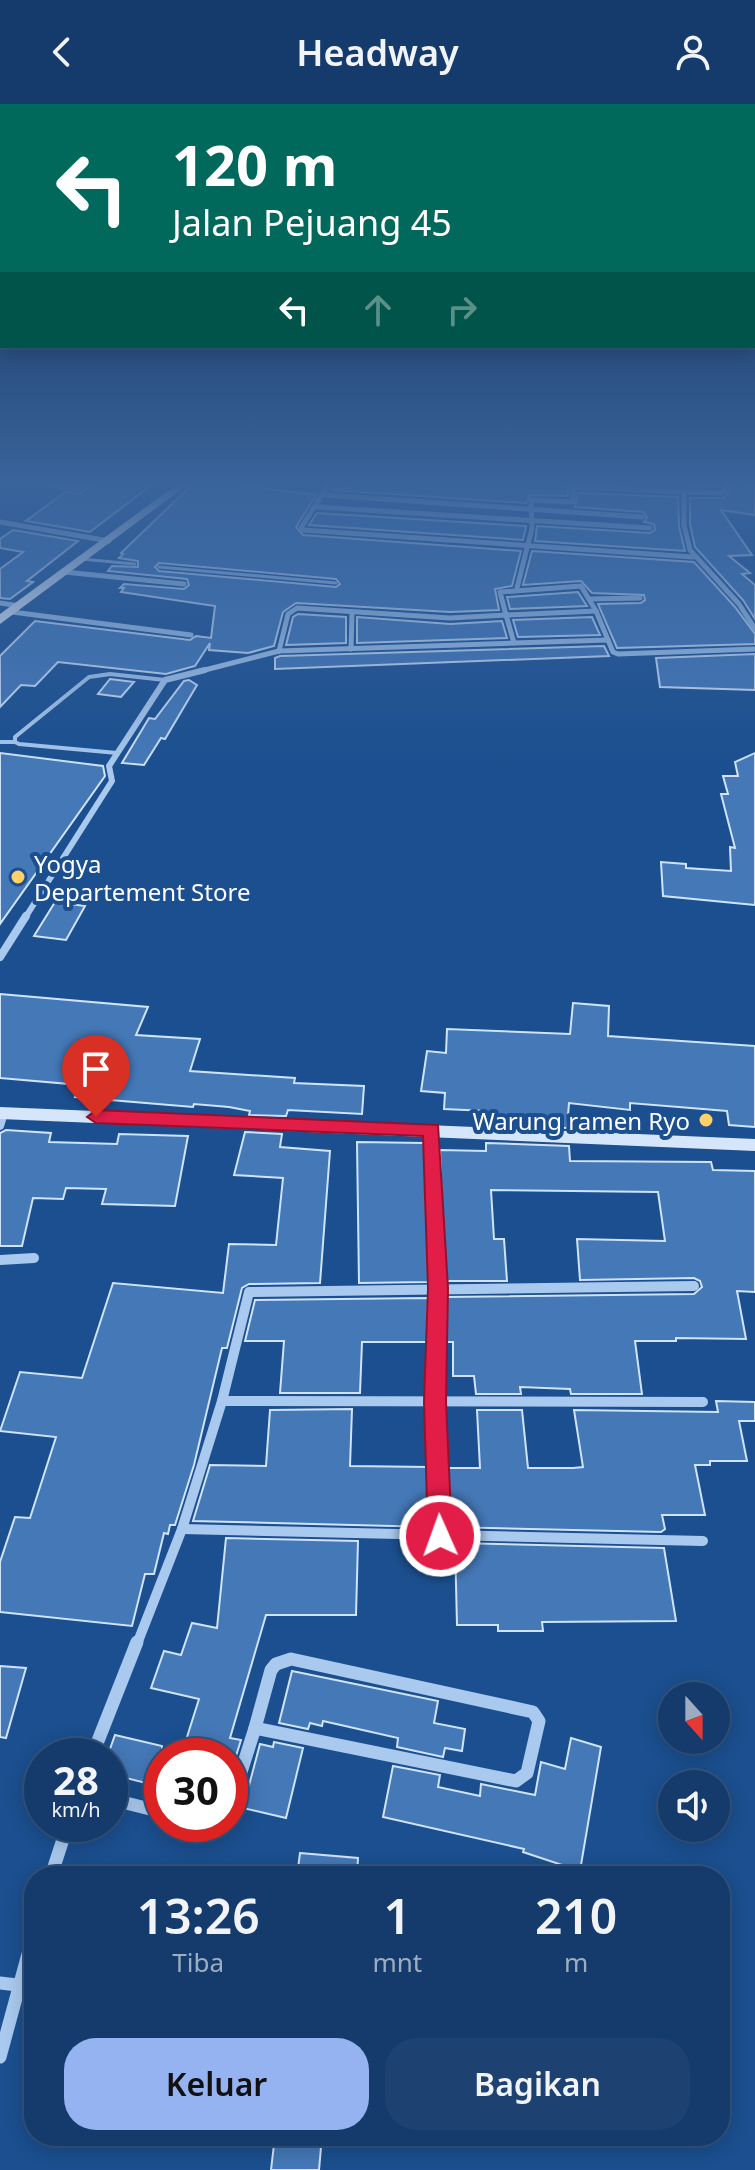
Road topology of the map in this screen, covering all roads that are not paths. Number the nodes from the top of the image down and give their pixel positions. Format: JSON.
{"nodes":[{"id":1,"x":58,"y":576,"type":"edge"},
{"id":2,"x":108,"y":576,"type":"edge"},
{"id":3,"x":263,"y":576,"type":"edge"},
{"id":4,"x":520,"y":576,"type":"edge"},
{"id":5,"x":712,"y":576,"type":"edge"},
{"id":6,"x":336,"y":583,"type":"dead end"},
{"id":7,"x":184,"y":584,"type":"dead end"},
{"id":8,"x":517,"y":588,"type":"junction"},
{"id":9,"x":640,"y":598,"type":"dead end"},
{"id":10,"x":590,"y":599,"type":"junction"},
{"id":11,"x":0,"y":603,"type":"edge"},
{"id":12,"x":16,"y":609,"type":"junction"},
{"id":13,"x":596,"y":611,"type":"junction"},
{"id":14,"x":352,"y":612,"type":"junction"},
{"id":15,"x":508,"y":616,"type":"junction"},
{"id":16,"x":0,"y":620,"type":"edge"},
{"id":17,"x":755,"y":629,"type":"edge"},
{"id":18,"x":191,"y":635,"type":"dead end"},
{"id":19,"x":608,"y":640,"type":"junction"},
{"id":20,"x":514,"y":643,"type":"junction"},
{"id":21,"x":351,"y":649,"type":"junction"},
{"id":22,"x":755,"y":649,"type":"edge"},
{"id":23,"x":279,"y":651,"type":"junction"},
{"id":24,"x":165,"y":680,"type":"junction"},
{"id":25,"x":0,"y":742,"type":"edge"},
{"id":26,"x":15,"y":742,"type":"junction"},
{"id":27,"x":117,"y":753,"type":"junction"},
{"id":28,"x":0,"y":957,"type":"edge"},
{"id":29,"x":1,"y":1117,"type":"edge"},
{"id":30,"x":432,"y":1130,"type":"junction"},
{"id":31,"x":755,"y":1145,"type":"edge"},
{"id":32,"x":34,"y":1258,"type":"dead end"},
{"id":33,"x":0,"y":1260,"type":"edge"},
{"id":34,"x":694,"y":1286,"type":"dead end"},
{"id":35,"x":438,"y":1288,"type":"junction"},
{"id":36,"x":222,"y":1401,"type":"junction"},
{"id":37,"x":435,"y":1402,"type":"junction"},
{"id":38,"x":703,"y":1402,"type":"dead end"},
{"id":39,"x":182,"y":1529,"type":"junction"},
{"id":40,"x":440,"y":1536,"type":"junction"},
{"id":41,"x":703,"y":1541,"type":"dead end"},
{"id":42,"x":253,"y":1728,"type":"junction"},
{"id":43,"x":99,"y":1738,"type":"edge"},
{"id":44,"x":248,"y":1745,"type":"edge"},
{"id":45,"x":62,"y":1842,"type":"edge"},
{"id":46,"x":54,"y":1866,"type":"edge"},
{"id":47,"x":24,"y":1963,"type":"edge"},
{"id":48,"x":0,"y":1983,"type":"edge"},
{"id":49,"x":17,"y":1985,"type":"junction"},
{"id":50,"x":0,"y":2057,"type":"edge"}],
"edges":[{"from":1,"to":12,"type":"main road"},
{"from":2,"to":7,"type":"street"},
{"from":3,"to":6,"type":"lane"},
{"from":4,"to":8,"type":"street"},
{"from":5,"to":17,"type":"street"},
{"from":8,"to":10,"type":"street"},
{"from":8,"to":15,"type":"street"},
{"from":9,"to":10,"type":"street"},
{"from":10,"to":13,"type":"street"},
{"from":11,"to":12,"type":"street"},
{"from":12,"to":16,"type":"main road"},
{"from":12,"to":18,"type":"street"},
{"from":13,"to":15,"type":"street"},
{"from":13,"to":19,"type":"street"},
{"from":14,"to":15,"type":"street"},
{"from":14,"to":21,"type":"street"},
{"from":14,"to":23,"type":"street"},
{"from":15,"to":20,"type":"street"},
{"from":19,"to":20,"type":"street"},
{"from":19,"to":22,"type":"street"},
{"from":20,"to":21,"type":"street"},
{"from":21,"to":23,"type":"street"},
{"from":23,"to":24,"type":"street"},
{"from":24,"to":26,"type":"lane"},
{"from":24,"to":27,"type":"street"},
{"from":25,"to":26,"type":"lane"},
{"from":26,"to":27,"type":"lane"},
{"from":27,"to":28,"type":"street"},
{"from":29,"to":30,"type":"street"},
{"from":30,"to":31,"type":"street"},
{"from":30,"to":35,"type":"street"},
{"from":32,"to":33,"type":"street"},
{"from":34,"to":35,"type":"street"},
{"from":35,"to":36,"type":"street"},
{"from":35,"to":37,"type":"street"},
{"from":36,"to":37,"type":"street"},
{"from":36,"to":39,"type":"street"},
{"from":37,"to":38,"type":"street"},
{"from":37,"to":40,"type":"street"},
{"from":39,"to":40,"type":"street"},
{"from":39,"to":43,"type":"street"},
{"from":40,"to":41,"type":"street"},
{"from":42,"to":42,"type":"street"},
{"from":42,"to":44,"type":"street"},
{"from":45,"to":46,"type":"street"},
{"from":47,"to":49,"type":"street"},
{"from":48,"to":49,"type":"street"},
{"from":49,"to":50,"type":"street"}]}
